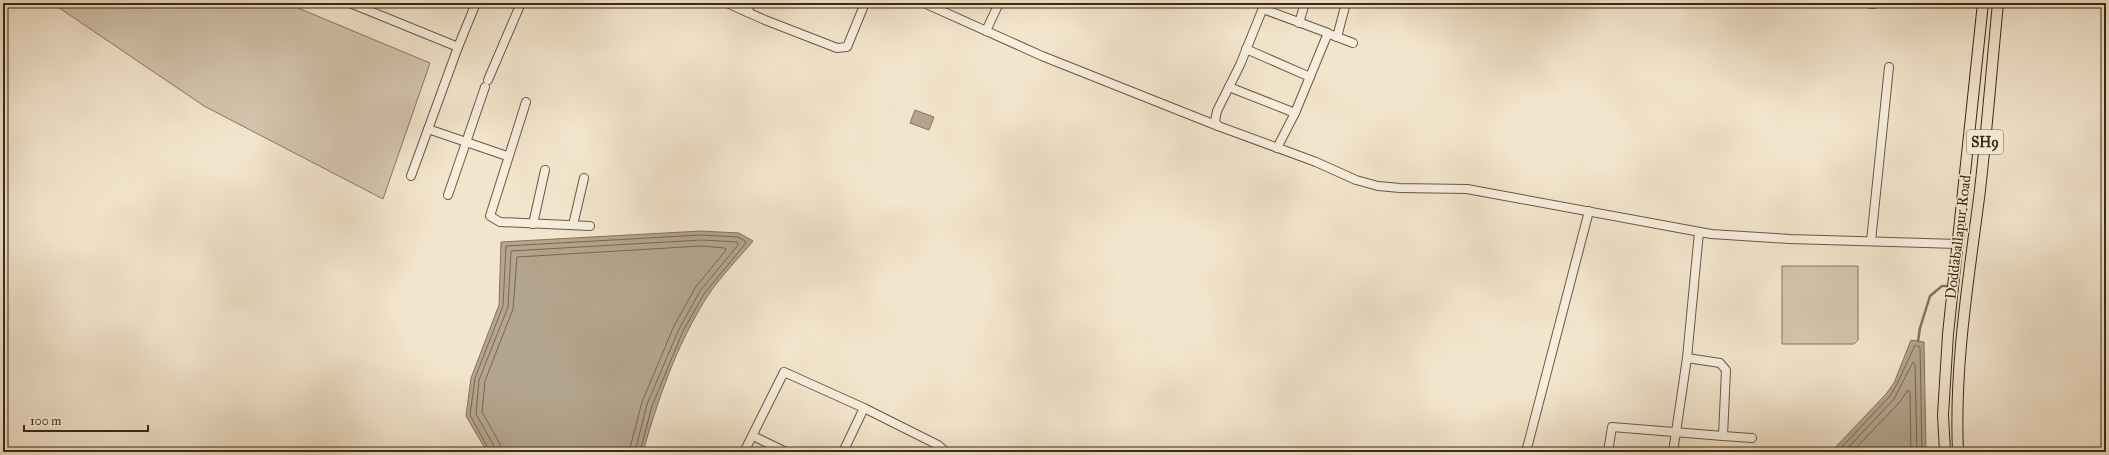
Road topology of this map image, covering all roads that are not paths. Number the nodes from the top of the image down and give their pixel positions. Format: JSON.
{"nodes":[{"id":1,"x":350,"y":3,"type":"edge"},
{"id":2,"x":476,"y":3,"type":"edge"},
{"id":3,"x":521,"y":3,"type":"edge"},
{"id":4,"x":727,"y":3,"type":"edge"},
{"id":5,"x":751,"y":3,"type":"edge"},
{"id":6,"x":865,"y":3,"type":"edge"},
{"id":7,"x":924,"y":3,"type":"edge"},
{"id":8,"x":999,"y":3,"type":"edge"},
{"id":9,"x":1305,"y":3,"type":"edge"},
{"id":10,"x":1346,"y":3,"type":"edge"},
{"id":11,"x":1983,"y":3,"type":"edge"},
{"id":12,"x":1998,"y":3,"type":"edge"},
{"id":13,"x":1264,"y":6,"type":"edge"},
{"id":14,"x":747,"y":12,"type":"junction"},
{"id":15,"x":1299,"y":23,"type":"junction"},
{"id":16,"x":986,"y":31,"type":"junction"},
{"id":17,"x":1328,"y":34,"type":"junction"},
{"id":18,"x":1337,"y":37,"type":"junction"},
{"id":19,"x":1353,"y":44,"type":"dead end"},
{"id":20,"x":458,"y":47,"type":"junction"},
{"id":21,"x":1246,"y":49,"type":"junction"},
{"id":22,"x":1889,"y":67,"type":"dead end"},
{"id":23,"x":1310,"y":77,"type":"junction"},
{"id":24,"x":1229,"y":87,"type":"junction"},
{"id":25,"x":526,"y":102,"type":"dead end"},
{"id":26,"x":1295,"y":113,"type":"junction"},
{"id":27,"x":1218,"y":126,"type":"junction"},
{"id":28,"x":428,"y":129,"type":"junction"},
{"id":29,"x":467,"y":142,"type":"junction"},
{"id":30,"x":1277,"y":148,"type":"junction"},
{"id":31,"x":507,"y":156,"type":"junction"},
{"id":32,"x":545,"y":170,"type":"dead end"},
{"id":33,"x":411,"y":176,"type":"dead end"},
{"id":34,"x":584,"y":178,"type":"dead end"},
{"id":35,"x":448,"y":195,"type":"dead end"},
{"id":36,"x":1589,"y":211,"type":"junction"},
{"id":37,"x":533,"y":224,"type":"junction"},
{"id":38,"x":573,"y":225,"type":"junction"},
{"id":39,"x":590,"y":226,"type":"dead end"},
{"id":40,"x":1699,"y":232,"type":"junction"},
{"id":41,"x":1871,"y":241,"type":"junction"},
{"id":42,"x":1958,"y":244,"type":"junction"},
{"id":43,"x":1687,"y":358,"type":"junction"},
{"id":44,"x":864,"y":408,"type":"junction"},
{"id":45,"x":1676,"y":431,"type":"junction"},
{"id":46,"x":753,"y":436,"type":"junction"},
{"id":47,"x":1723,"y":436,"type":"junction"},
{"id":48,"x":1752,"y":438,"type":"dead end"},
{"id":49,"x":744,"y":452,"type":"edge"},
{"id":50,"x":785,"y":452,"type":"edge"},
{"id":51,"x":843,"y":452,"type":"edge"},
{"id":52,"x":946,"y":452,"type":"edge"},
{"id":53,"x":1526,"y":452,"type":"edge"},
{"id":54,"x":1608,"y":452,"type":"edge"},
{"id":55,"x":1673,"y":452,"type":"edge"},
{"id":56,"x":1945,"y":452,"type":"edge"},
{"id":57,"x":1958,"y":452,"type":"edge"}],
"edges":[{"from":1,"to":20,"type":"street"},
{"from":2,"to":20,"type":"street"},
{"from":3,"to":29,"type":"street"},
{"from":4,"to":14,"type":"street"},
{"from":5,"to":14,"type":"street"},
{"from":6,"to":14,"type":"street"},
{"from":7,"to":16,"type":"street"},
{"from":8,"to":16,"type":"street"},
{"from":9,"to":15,"type":"street"},
{"from":10,"to":18,"type":"street"},
{"from":11,"to":42,"type":"main road","name":"Doddaballapur Road","number":"SH9"},
{"from":12,"to":57,"type":"main road","name":"Doddaballapur Road","number":"SH9"},
{"from":13,"to":15,"type":"street"},
{"from":13,"to":21,"type":"street"},
{"from":15,"to":17,"type":"street"},
{"from":16,"to":27,"type":"street"},
{"from":17,"to":18,"type":"street"},
{"from":17,"to":23,"type":"street"},
{"from":18,"to":19,"type":"street"},
{"from":20,"to":28,"type":"street"},
{"from":21,"to":23,"type":"street"},
{"from":21,"to":24,"type":"street"},
{"from":22,"to":41,"type":"street"},
{"from":23,"to":26,"type":"street"},
{"from":24,"to":26,"type":"street"},
{"from":24,"to":27,"type":"street"},
{"from":25,"to":31,"type":"street"},
{"from":26,"to":30,"type":"street"},
{"from":27,"to":30,"type":"street"},
{"from":28,"to":29,"type":"street"},
{"from":28,"to":33,"type":"street"},
{"from":29,"to":31,"type":"street"},
{"from":29,"to":35,"type":"street"},
{"from":30,"to":36,"type":"street"},
{"from":31,"to":37,"type":"street"},
{"from":32,"to":37,"type":"street"},
{"from":34,"to":38,"type":"street"},
{"from":36,"to":40,"type":"street"},
{"from":36,"to":53,"type":"street"},
{"from":37,"to":38,"type":"street"},
{"from":38,"to":39,"type":"street"},
{"from":40,"to":41,"type":"street"},
{"from":40,"to":43,"type":"street"},
{"from":41,"to":42,"type":"street"},
{"from":42,"to":56,"type":"main road","name":"Doddaballapur Road","number":"SH9"},
{"from":43,"to":45,"type":"street"},
{"from":43,"to":47,"type":"street"},
{"from":44,"to":46,"type":"street"},
{"from":44,"to":51,"type":"street"},
{"from":44,"to":52,"type":"street"},
{"from":45,"to":47,"type":"street"},
{"from":45,"to":54,"type":"street"},
{"from":45,"to":55,"type":"street"},
{"from":46,"to":49,"type":"street"},
{"from":46,"to":50,"type":"street"},
{"from":47,"to":48,"type":"street"}]}
